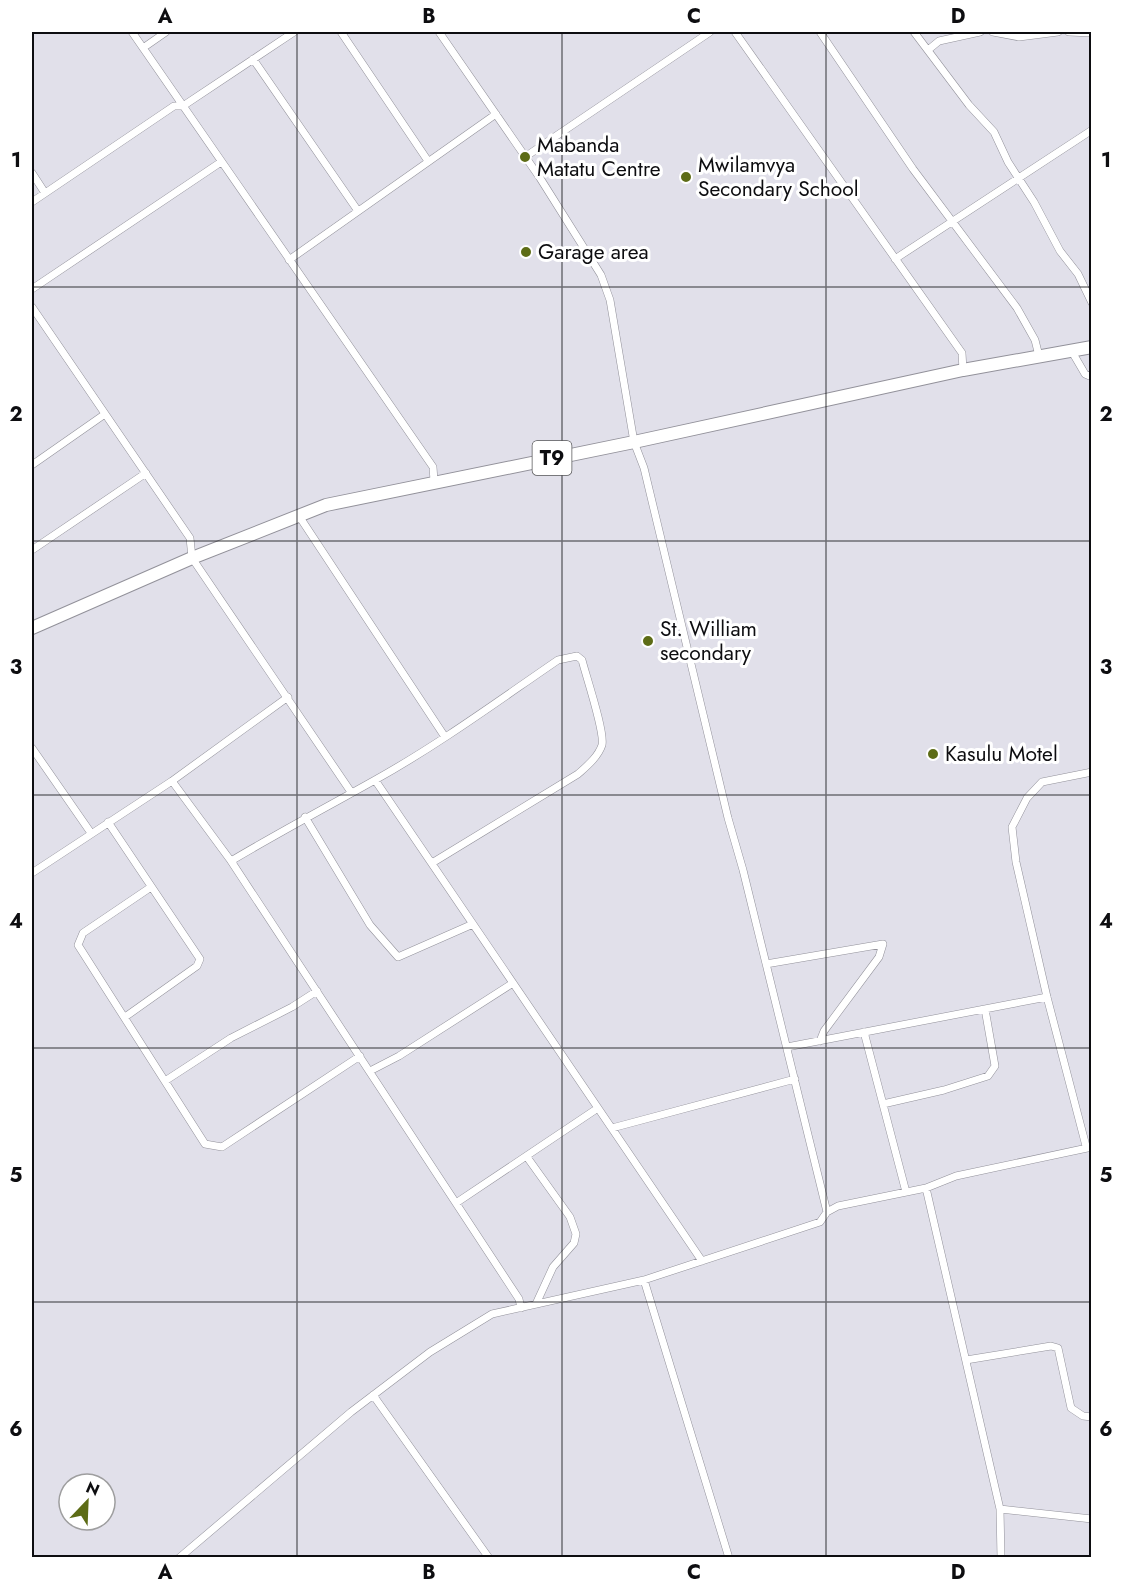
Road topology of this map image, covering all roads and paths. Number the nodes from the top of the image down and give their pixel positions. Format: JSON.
{"nodes":[{"id":1,"x":132,"y":32,"type":"edge"},
{"id":2,"x":166,"y":32,"type":"edge"},
{"id":3,"x":294,"y":32,"type":"edge"},
{"id":4,"x":341,"y":32,"type":"edge"},
{"id":5,"x":439,"y":32,"type":"edge"},
{"id":6,"x":710,"y":32,"type":"edge"},
{"id":7,"x":735,"y":32,"type":"edge"},
{"id":8,"x":820,"y":32,"type":"edge"},
{"id":9,"x":914,"y":32,"type":"edge"},
{"id":10,"x":980,"y":32,"type":"edge"},
{"id":11,"x":993,"y":32,"type":"edge"},
{"id":12,"x":1058,"y":32,"type":"edge"},
{"id":13,"x":1069,"y":32,"type":"edge"},
{"id":14,"x":1092,"y":33,"type":"edge"},
{"id":15,"x":143,"y":48,"type":"junction"},
{"id":16,"x":928,"y":50,"type":"junction"},
{"id":17,"x":253,"y":59,"type":"junction"},
{"id":18,"x":183,"y":106,"type":"junction"},
{"id":19,"x":496,"y":114,"type":"junction"},
{"id":20,"x":1092,"y":130,"type":"edge"},
{"id":21,"x":525,"y":157,"type":"junction"},
{"id":22,"x":428,"y":161,"type":"junction"},
{"id":23,"x":221,"y":162,"type":"junction"},
{"id":24,"x":32,"y":173,"type":"edge"},
{"id":25,"x":1019,"y":179,"type":"junction"},
{"id":26,"x":45,"y":193,"type":"junction"},
{"id":27,"x":32,"y":202,"type":"edge"},
{"id":28,"x":358,"y":211,"type":"junction"},
{"id":29,"x":951,"y":220,"type":"junction"},
{"id":30,"x":895,"y":258,"type":"junction"},
{"id":31,"x":289,"y":260,"type":"junction"},
{"id":32,"x":32,"y":289,"type":"edge"},
{"id":33,"x":1092,"y":303,"type":"edge"},
{"id":34,"x":32,"y":307,"type":"edge"},
{"id":35,"x":1092,"y":347,"type":"edge"},
{"id":36,"x":1071,"y":350,"type":"junction"},
{"id":37,"x":1039,"y":356,"type":"junction"},
{"id":38,"x":963,"y":369,"type":"junction"},
{"id":39,"x":1092,"y":376,"type":"edge"},
{"id":40,"x":105,"y":414,"type":"junction"},
{"id":41,"x":634,"y":442,"type":"junction"},
{"id":42,"x":32,"y":465,"type":"edge"},
{"id":43,"x":146,"y":473,"type":"junction"},
{"id":44,"x":434,"y":481,"type":"junction"},
{"id":45,"x":299,"y":516,"type":"junction"},
{"id":46,"x":32,"y":550,"type":"edge"},
{"id":47,"x":192,"y":558,"type":"junction"},
{"id":48,"x":32,"y":628,"type":"edge"},
{"id":49,"x":288,"y":697,"type":"junction"},
{"id":50,"x":445,"y":737,"type":"junction"},
{"id":51,"x":32,"y":748,"type":"edge"},
{"id":52,"x":1092,"y":772,"type":"edge"},
{"id":53,"x":375,"y":780,"type":"junction"},
{"id":54,"x":172,"y":781,"type":"junction"},
{"id":55,"x":351,"y":792,"type":"junction"},
{"id":56,"x":305,"y":817,"type":"junction"},
{"id":57,"x":108,"y":822,"type":"junction"},
{"id":58,"x":91,"y":833,"type":"junction"},
{"id":59,"x":231,"y":861,"type":"junction"},
{"id":60,"x":432,"y":863,"type":"junction"},
{"id":61,"x":32,"y":873,"type":"edge"},
{"id":62,"x":151,"y":887,"type":"junction"},
{"id":63,"x":473,"y":924,"type":"junction"},
{"id":64,"x":766,"y":964,"type":"junction"},
{"id":65,"x":513,"y":982,"type":"junction"},
{"id":66,"x":317,"y":991,"type":"junction"},
{"id":67,"x":1047,"y":997,"type":"junction"},
{"id":68,"x":985,"y":1009,"type":"junction"},
{"id":69,"x":125,"y":1017,"type":"junction"},
{"id":70,"x":864,"y":1032,"type":"junction"},
{"id":71,"x":820,"y":1041,"type":"junction"},
{"id":72,"x":787,"y":1047,"type":"junction"},
{"id":73,"x":360,"y":1056,"type":"junction"},
{"id":74,"x":370,"y":1071,"type":"junction"},
{"id":75,"x":795,"y":1079,"type":"junction"},
{"id":76,"x":165,"y":1081,"type":"junction"},
{"id":77,"x":883,"y":1104,"type":"junction"},
{"id":78,"x":598,"y":1108,"type":"junction"},
{"id":79,"x":612,"y":1128,"type":"junction"},
{"id":80,"x":1089,"y":1146,"type":"edge"},
{"id":81,"x":527,"y":1157,"type":"junction"},
{"id":82,"x":926,"y":1188,"type":"junction"},
{"id":83,"x":906,"y":1192,"type":"junction"},
{"id":84,"x":456,"y":1203,"type":"junction"},
{"id":85,"x":827,"y":1212,"type":"junction"},
{"id":86,"x":702,"y":1261,"type":"junction"},
{"id":87,"x":644,"y":1280,"type":"junction"},
{"id":88,"x":536,"y":1305,"type":"junction"},
{"id":89,"x":521,"y":1308,"type":"junction"},
{"id":90,"x":966,"y":1360,"type":"junction"},
{"id":91,"x":373,"y":1395,"type":"junction"},
{"id":92,"x":1092,"y":1417,"type":"edge"},
{"id":93,"x":1000,"y":1509,"type":"junction"},
{"id":94,"x":1092,"y":1519,"type":"edge"},
{"id":95,"x":179,"y":1557,"type":"edge"},
{"id":96,"x":489,"y":1557,"type":"edge"},
{"id":97,"x":729,"y":1557,"type":"edge"},
{"id":98,"x":1001,"y":1557,"type":"edge"}],
"edges":[{"from":1,"to":15,"type":"street"},
{"from":2,"to":15,"type":"street"},
{"from":3,"to":17,"type":"street"},
{"from":4,"to":22,"type":"street"},
{"from":5,"to":19,"type":"street"},
{"from":6,"to":21,"type":"street"},
{"from":7,"to":30,"type":"street"},
{"from":8,"to":29,"type":"street"},
{"from":9,"to":16,"type":"street"},
{"from":10,"to":16,"type":"street"},
{"from":11,"to":12,"type":"street"},
{"from":13,"to":14,"type":"street"},
{"from":15,"to":18,"type":"street"},
{"from":16,"to":25,"type":"street"},
{"from":17,"to":18,"type":"street"},
{"from":17,"to":28,"type":"street"},
{"from":18,"to":23,"type":"street"},
{"from":18,"to":26,"type":"street"},
{"from":19,"to":21,"type":"street"},
{"from":19,"to":22,"type":"street"},
{"from":20,"to":25,"type":"street"},
{"from":21,"to":41,"type":"street"},
{"from":22,"to":28,"type":"street"},
{"from":23,"to":31,"type":"street"},
{"from":23,"to":32,"type":"street"},
{"from":24,"to":26,"type":"street"},
{"from":25,"to":29,"type":"street"},
{"from":25,"to":33,"type":"street"},
{"from":26,"to":27,"type":"street"},
{"from":28,"to":31,"type":"street"},
{"from":29,"to":30,"type":"street"},
{"from":29,"to":37,"type":"street"},
{"from":30,"to":38,"type":"street"},
{"from":31,"to":44,"type":"street"},
{"from":34,"to":40,"type":"street"},
{"from":35,"to":36,"type":"highway","number":"T9"},
{"from":36,"to":37,"type":"highway","number":"T9"},
{"from":36,"to":39,"type":"street"},
{"from":37,"to":38,"type":"highway","number":"T9"},
{"from":38,"to":41,"type":"highway","number":"T9"},
{"from":40,"to":42,"type":"street"},
{"from":40,"to":43,"type":"street"},
{"from":41,"to":44,"type":"highway","number":"T9"},
{"from":41,"to":64,"type":"street"},
{"from":43,"to":46,"type":"street"},
{"from":43,"to":47,"type":"street"},
{"from":44,"to":45,"type":"highway","number":"T9"},
{"from":45,"to":47,"type":"highway","number":"T9"},
{"from":45,"to":50,"type":"street"},
{"from":47,"to":48,"type":"highway","number":"T9"},
{"from":47,"to":49,"type":"street"},
{"from":49,"to":54,"type":"street"},
{"from":49,"to":55,"type":"street"},
{"from":50,"to":53,"type":"street"},
{"from":50,"to":60,"type":"street"},
{"from":51,"to":58,"type":"street"},
{"from":52,"to":67,"type":"street"},
{"from":53,"to":55,"type":"street"},
{"from":53,"to":60,"type":"street"},
{"from":54,"to":57,"type":"street"},
{"from":54,"to":59,"type":"street"},
{"from":55,"to":56,"type":"street"},
{"from":56,"to":59,"type":"street"},
{"from":56,"to":63,"type":"street"},
{"from":57,"to":58,"type":"street"},
{"from":57,"to":62,"type":"street"},
{"from":58,"to":61,"type":"street"},
{"from":59,"to":66,"type":"street"},
{"from":60,"to":63,"type":"street"},
{"from":62,"to":69,"type":"street"},
{"from":62,"to":69,"type":"street"},
{"from":63,"to":65,"type":"street"},
{"from":64,"to":71,"type":"street"},
{"from":64,"to":72,"type":"street"},
{"from":65,"to":74,"type":"street"},
{"from":65,"to":78,"type":"street"},
{"from":66,"to":73,"type":"street"},
{"from":66,"to":76,"type":"street"},
{"from":67,"to":68,"type":"street"},
{"from":67,"to":80,"type":"street"},
{"from":68,"to":70,"type":"street"},
{"from":68,"to":77,"type":"street"},
{"from":69,"to":76,"type":"street"},
{"from":70,"to":71,"type":"street"},
{"from":70,"to":77,"type":"street"},
{"from":71,"to":72,"type":"street"},
{"from":72,"to":75,"type":"street"},
{"from":73,"to":74,"type":"street"},
{"from":73,"to":76,"type":"street"},
{"from":74,"to":84,"type":"street"},
{"from":75,"to":79,"type":"street"},
{"from":75,"to":85,"type":"street"},
{"from":77,"to":83,"type":"street"},
{"from":78,"to":79,"type":"street"},
{"from":78,"to":81,"type":"street"},
{"from":79,"to":86,"type":"street"},
{"from":80,"to":82,"type":"street"},
{"from":81,"to":84,"type":"street"},
{"from":81,"to":88,"type":"street"},
{"from":82,"to":83,"type":"street"},
{"from":82,"to":90,"type":"street"},
{"from":83,"to":85,"type":"street"},
{"from":84,"to":89,"type":"street"},
{"from":85,"to":86,"type":"street"},
{"from":86,"to":87,"type":"street"},
{"from":87,"to":88,"type":"street"},
{"from":87,"to":97,"type":"street"},
{"from":88,"to":89,"type":"street"},
{"from":89,"to":91,"type":"street"},
{"from":90,"to":92,"type":"street"},
{"from":90,"to":93,"type":"street"},
{"from":91,"to":95,"type":"street"},
{"from":91,"to":96,"type":"street"},
{"from":93,"to":94,"type":"street"},
{"from":93,"to":98,"type":"street"}]}
